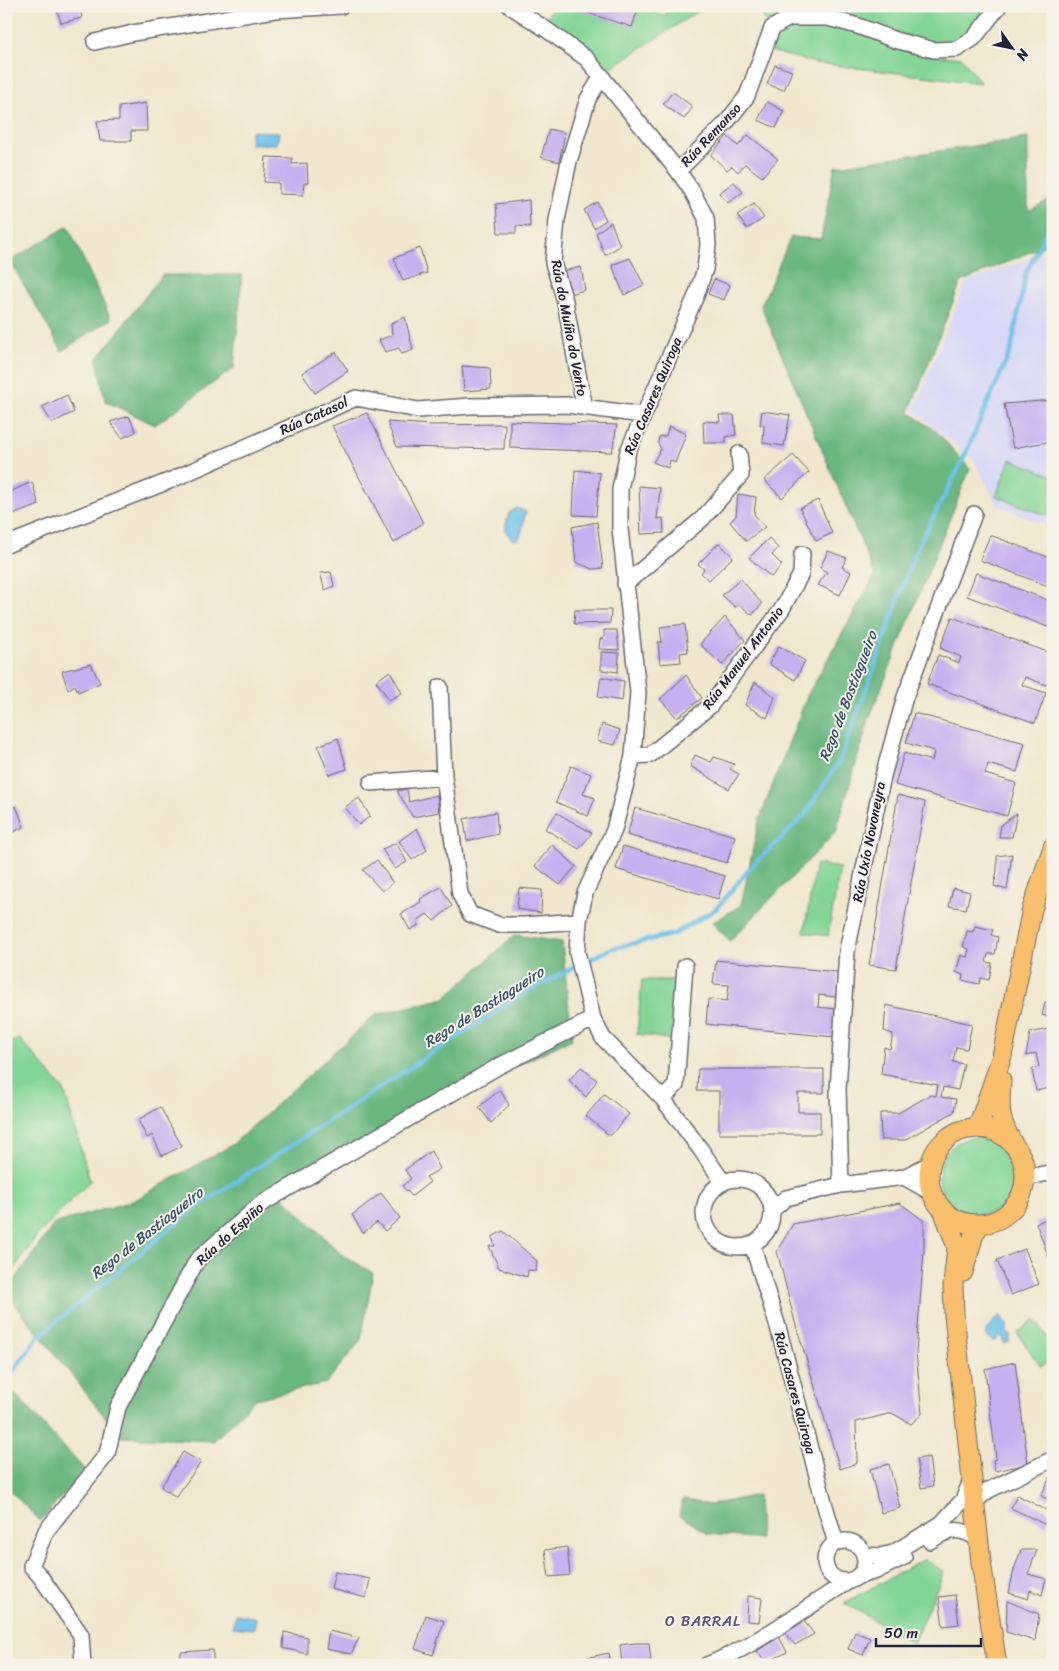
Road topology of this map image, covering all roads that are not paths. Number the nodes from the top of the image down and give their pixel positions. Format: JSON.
{"nodes":[{"id":1,"x":341,"y":6,"type":"edge"},
{"id":2,"x":510,"y":6,"type":"edge"},
{"id":3,"x":999,"y":6,"type":"edge"},
{"id":4,"x":95,"y":42,"type":"dead end"},
{"id":5,"x":602,"y":76,"type":"junction"},
{"id":6,"x":678,"y":170,"type":"junction"},
{"id":7,"x":585,"y":407,"type":"junction"},
{"id":8,"x":643,"y":415,"type":"junction"},
{"id":9,"x":739,"y":454,"type":"dead end"},
{"id":10,"x":974,"y":514,"type":"dead end"},
{"id":11,"x":6,"y":545,"type":"edge"},
{"id":12,"x":802,"y":554,"type":"dead end"},
{"id":13,"x":625,"y":584,"type":"junction"},
{"id":14,"x":440,"y":687,"type":"dead end"},
{"id":15,"x":633,"y":756,"type":"junction"},
{"id":16,"x":444,"y":777,"type":"junction"},
{"id":17,"x":371,"y":783,"type":"dead end"},
{"id":18,"x":1053,"y":847,"type":"edge"},
{"id":19,"x":579,"y":921,"type":"junction"},
{"id":20,"x":685,"y":966,"type":"dead end"},
{"id":21,"x":593,"y":1019,"type":"junction"},
{"id":22,"x":1002,"y":1056,"type":"junction"},
{"id":23,"x":663,"y":1099,"type":"junction"},
{"id":24,"x":975,"y":1128,"type":"junction"},
{"id":25,"x":1014,"y":1145,"type":"junction"},
{"id":26,"x":930,"y":1164,"type":"junction"},
{"id":27,"x":1053,"y":1172,"type":"edge"},
{"id":28,"x":904,"y":1177,"type":"junction"},
{"id":29,"x":1025,"y":1178,"type":"junction"},
{"id":30,"x":723,"y":1182,"type":"junction"},
{"id":31,"x":840,"y":1185,"type":"junction"},
{"id":32,"x":765,"y":1193,"type":"junction"},
{"id":33,"x":932,"y":1193,"type":"junction"},
{"id":34,"x":786,"y":1198,"type":"junction"},
{"id":35,"x":772,"y":1210,"type":"junction"},
{"id":36,"x":944,"y":1212,"type":"junction"},
{"id":37,"x":980,"y":1224,"type":"junction"},
{"id":38,"x":752,"y":1244,"type":"junction"},
{"id":39,"x":954,"y":1315,"type":"junction"},
{"id":40,"x":1053,"y":1459,"type":"edge"},
{"id":41,"x":971,"y":1481,"type":"junction"},
{"id":42,"x":974,"y":1502,"type":"junction"},
{"id":43,"x":978,"y":1539,"type":"junction"},
{"id":44,"x":836,"y":1543,"type":"junction"},
{"id":45,"x":864,"y":1555,"type":"junction"},
{"id":46,"x":829,"y":1574,"type":"junction"},
{"id":47,"x":854,"y":1578,"type":"junction"},
{"id":48,"x":818,"y":1600,"type":"junction"},
{"id":49,"x":722,"y":1662,"type":"edge"},
{"id":50,"x":83,"y":1665,"type":"edge"},
{"id":51,"x":707,"y":1665,"type":"edge"},
{"id":52,"x":997,"y":1665,"type":"edge"}],
"edges":[{"from":1,"to":4,"type":"street"},
{"from":2,"to":5,"type":"street","name":"Rúa Casares Quiroga"},
{"from":3,"to":6,"type":"street","name":"Rúa Remanso"},
{"from":5,"to":6,"type":"street","name":"Rúa Casares Quiroga"},
{"from":5,"to":7,"type":"street","name":"Rúa do Muíño do Vento"},
{"from":6,"to":8,"type":"street","name":"Rúa Casares Quiroga"},
{"from":7,"to":8,"type":"street","name":"Rúa Catasol"},
{"from":7,"to":11,"type":"street","name":"Rúa Catasol"},
{"from":8,"to":13,"type":"street","name":"Rúa Casares Quiroga"},
{"from":9,"to":13,"type":"street"},
{"from":10,"to":31,"type":"street","name":"Rúa Uxío Novoneyra"},
{"from":12,"to":15,"type":"street","name":"Rúa Manuel Antonio"},
{"from":13,"to":15,"type":"street","name":"Rúa Casares Quiroga"},
{"from":14,"to":16,"type":"street"},
{"from":15,"to":19,"type":"street","name":"Rúa Casares Quiroga"},
{"from":16,"to":17,"type":"street"},
{"from":16,"to":19,"type":"street"},
{"from":18,"to":22,"type":"main road"},
{"from":19,"to":21,"type":"street","name":"Rúa Casares Quiroga"},
{"from":20,"to":23,"type":"street"},
{"from":21,"to":23,"type":"street","name":"Rúa Casares Quiroga"},
{"from":21,"to":50,"type":"street","name":"Rúa do Espiño"},
{"from":22,"to":24,"type":"main road"},
{"from":22,"to":25,"type":"main road"},
{"from":23,"to":30,"type":"street","name":"Rúa Casares Quiroga"},
{"from":24,"to":25,"type":"main road"},
{"from":24,"to":26,"type":"main road"},
{"from":25,"to":29,"type":"main road"},
{"from":26,"to":28,"type":"street"},
{"from":26,"to":33,"type":"main road"},
{"from":27,"to":29,"type":"street"},
{"from":28,"to":31,"type":"street"},
{"from":28,"to":33,"type":"street"},
{"from":29,"to":37,"type":"main road"},
{"from":30,"to":32,"type":"street"},
{"from":30,"to":38,"type":"street"},
{"from":31,"to":34,"type":"street"},
{"from":32,"to":34,"type":"street"},
{"from":32,"to":35,"type":"street"},
{"from":33,"to":36,"type":"main road"},
{"from":34,"to":35,"type":"street"},
{"from":35,"to":38,"type":"street"},
{"from":36,"to":37,"type":"main road"},
{"from":36,"to":39,"type":"main road"},
{"from":37,"to":39,"type":"main road"},
{"from":38,"to":44,"type":"street","name":"Rúa Casares Quiroga"},
{"from":39,"to":41,"type":"main road"},
{"from":40,"to":42,"type":"street"},
{"from":41,"to":42,"type":"main road"},
{"from":41,"to":45,"type":"street"},
{"from":42,"to":43,"type":"main road"},
{"from":43,"to":47,"type":"street"},
{"from":43,"to":52,"type":"main road"},
{"from":44,"to":45,"type":"street"},
{"from":44,"to":46,"type":"street"},
{"from":45,"to":47,"type":"street"},
{"from":46,"to":47,"type":"street"},
{"from":46,"to":48,"type":"street"},
{"from":47,"to":48,"type":"street"},
{"from":48,"to":49,"type":"street"},
{"from":49,"to":51,"type":"street"}]}
